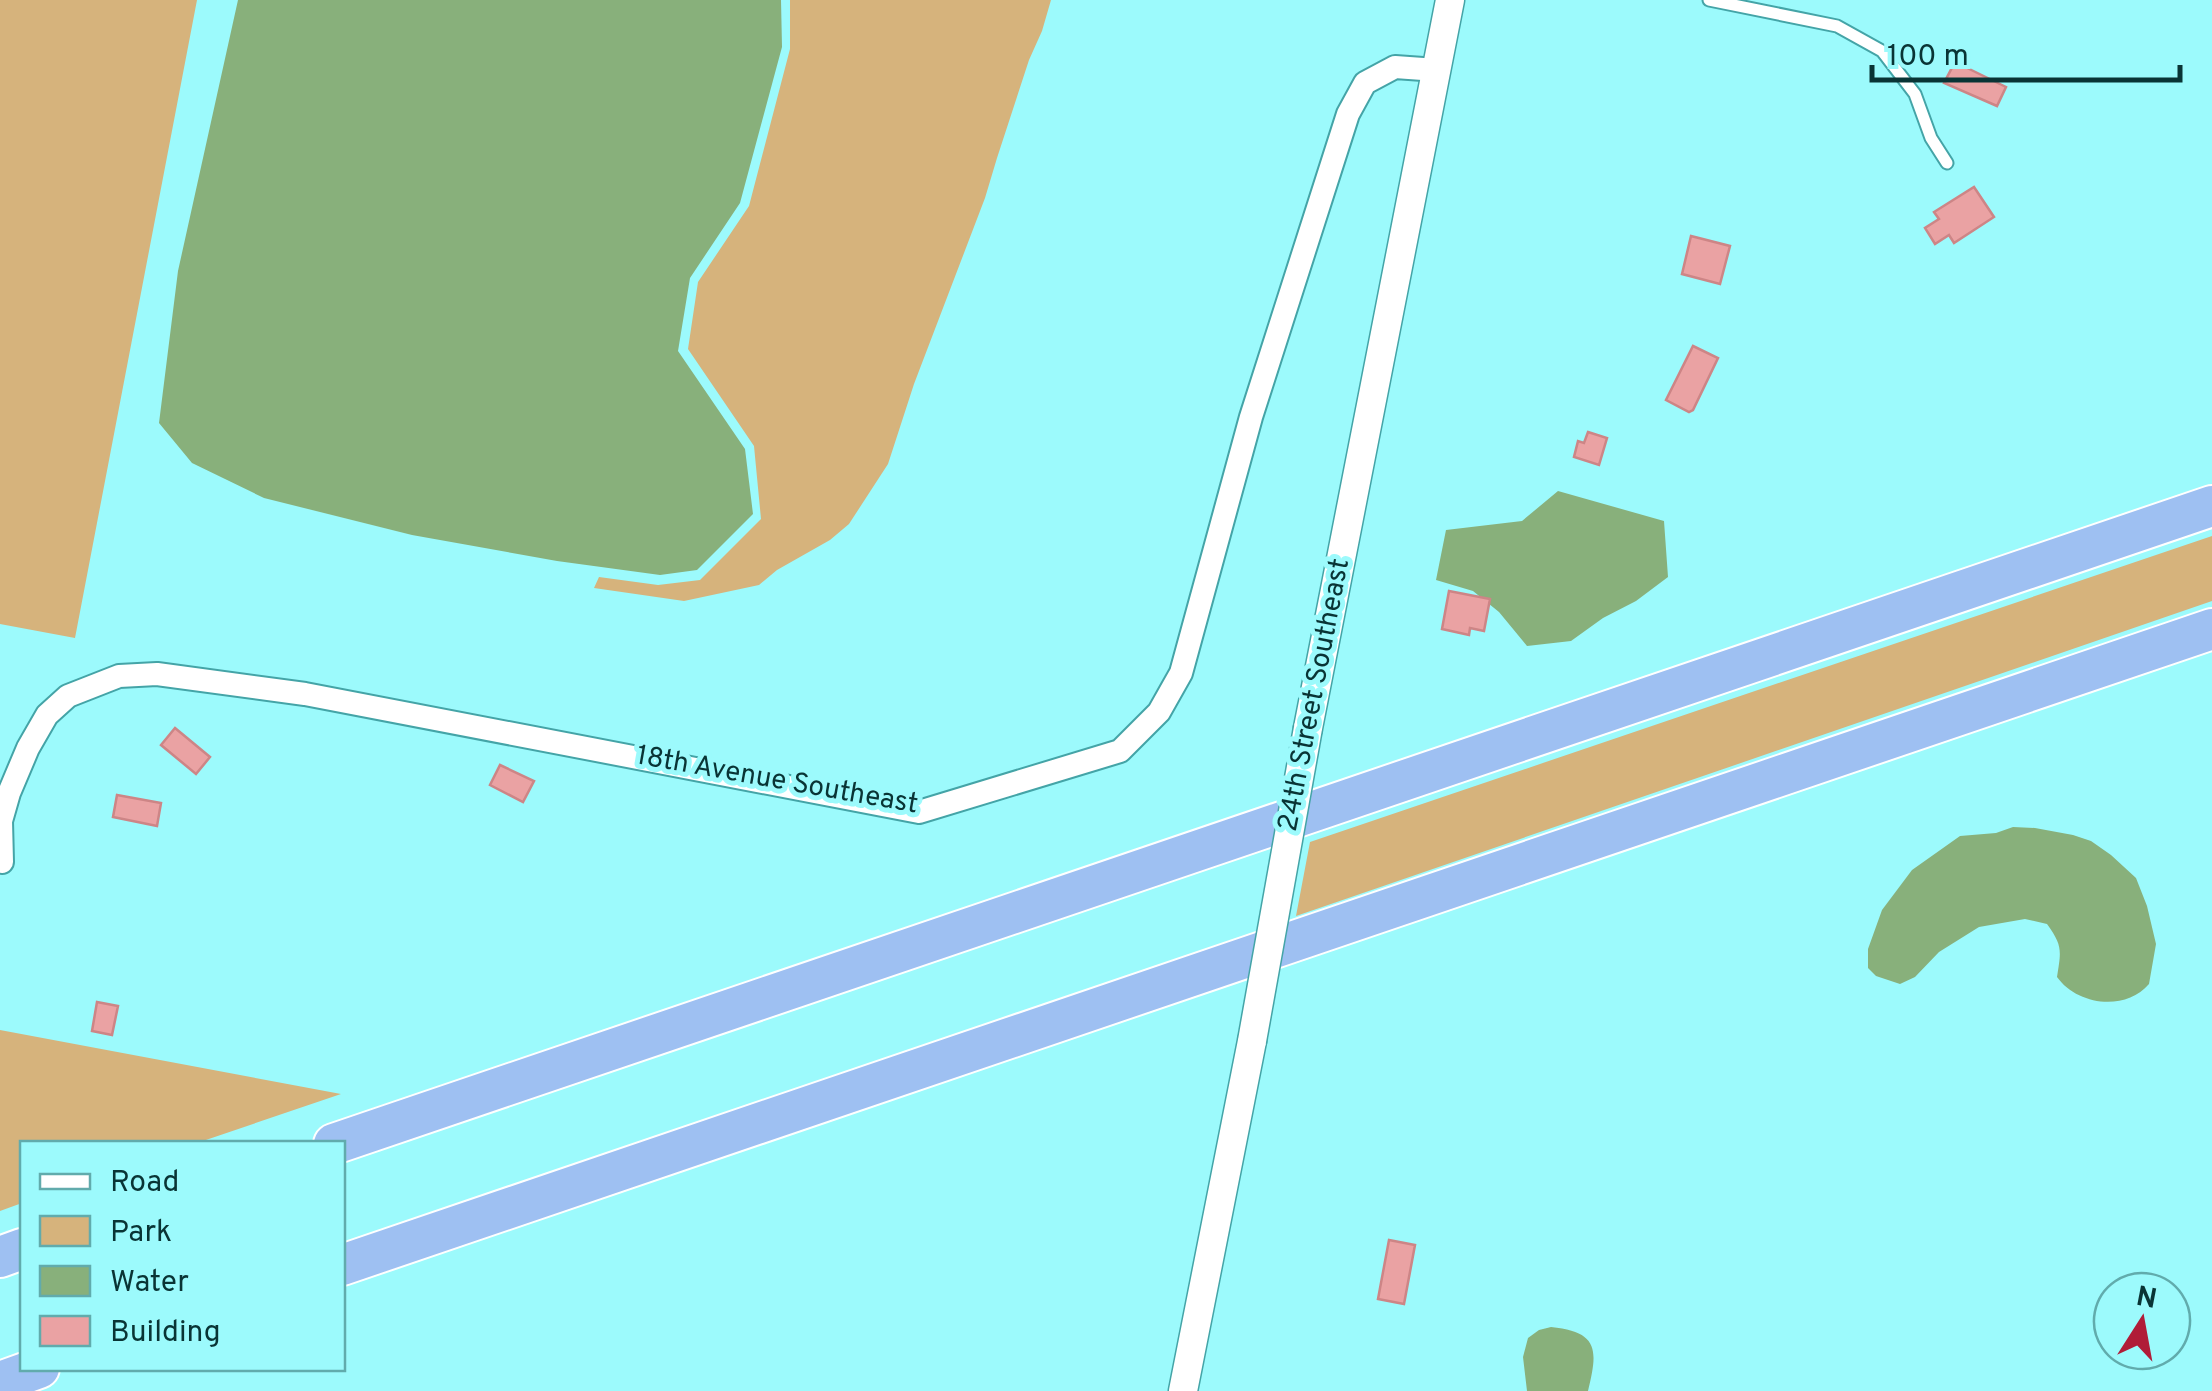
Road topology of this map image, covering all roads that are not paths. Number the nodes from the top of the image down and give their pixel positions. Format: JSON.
{"nodes":[{"id":1,"x":1450,"y":0,"type":"edge"},
{"id":2,"x":1709,"y":0,"type":"edge"},
{"id":3,"x":1437,"y":70,"type":"junction"},
{"id":4,"x":1947,"y":163,"type":"dead end"},
{"id":5,"x":2212,"y":506,"type":"edge"},
{"id":6,"x":2212,"y":629,"type":"edge"},
{"id":7,"x":2,"y":862,"type":"edge"},
{"id":8,"x":343,"y":1141,"type":"edge"},
{"id":9,"x":345,"y":1264,"type":"edge"},
{"id":10,"x":31,"y":1371,"type":"edge"},
{"id":11,"x":0,"y":1382,"type":"edge"},
{"id":12,"x":1183,"y":1391,"type":"edge"}],
"edges":[{"from":1,"to":3,"type":"street","name":"24th Street Southeast"},
{"from":2,"to":4,"type":"lane"},
{"from":3,"to":7,"type":"street","name":"18th Avenue Southeast"},
{"from":3,"to":12,"type":"street","name":"24th Street Southeast","bridge":true},
{"from":5,"to":8,"type":"highway"},
{"from":6,"to":9,"type":"highway"},
{"from":10,"to":11,"type":"highway"}]}
